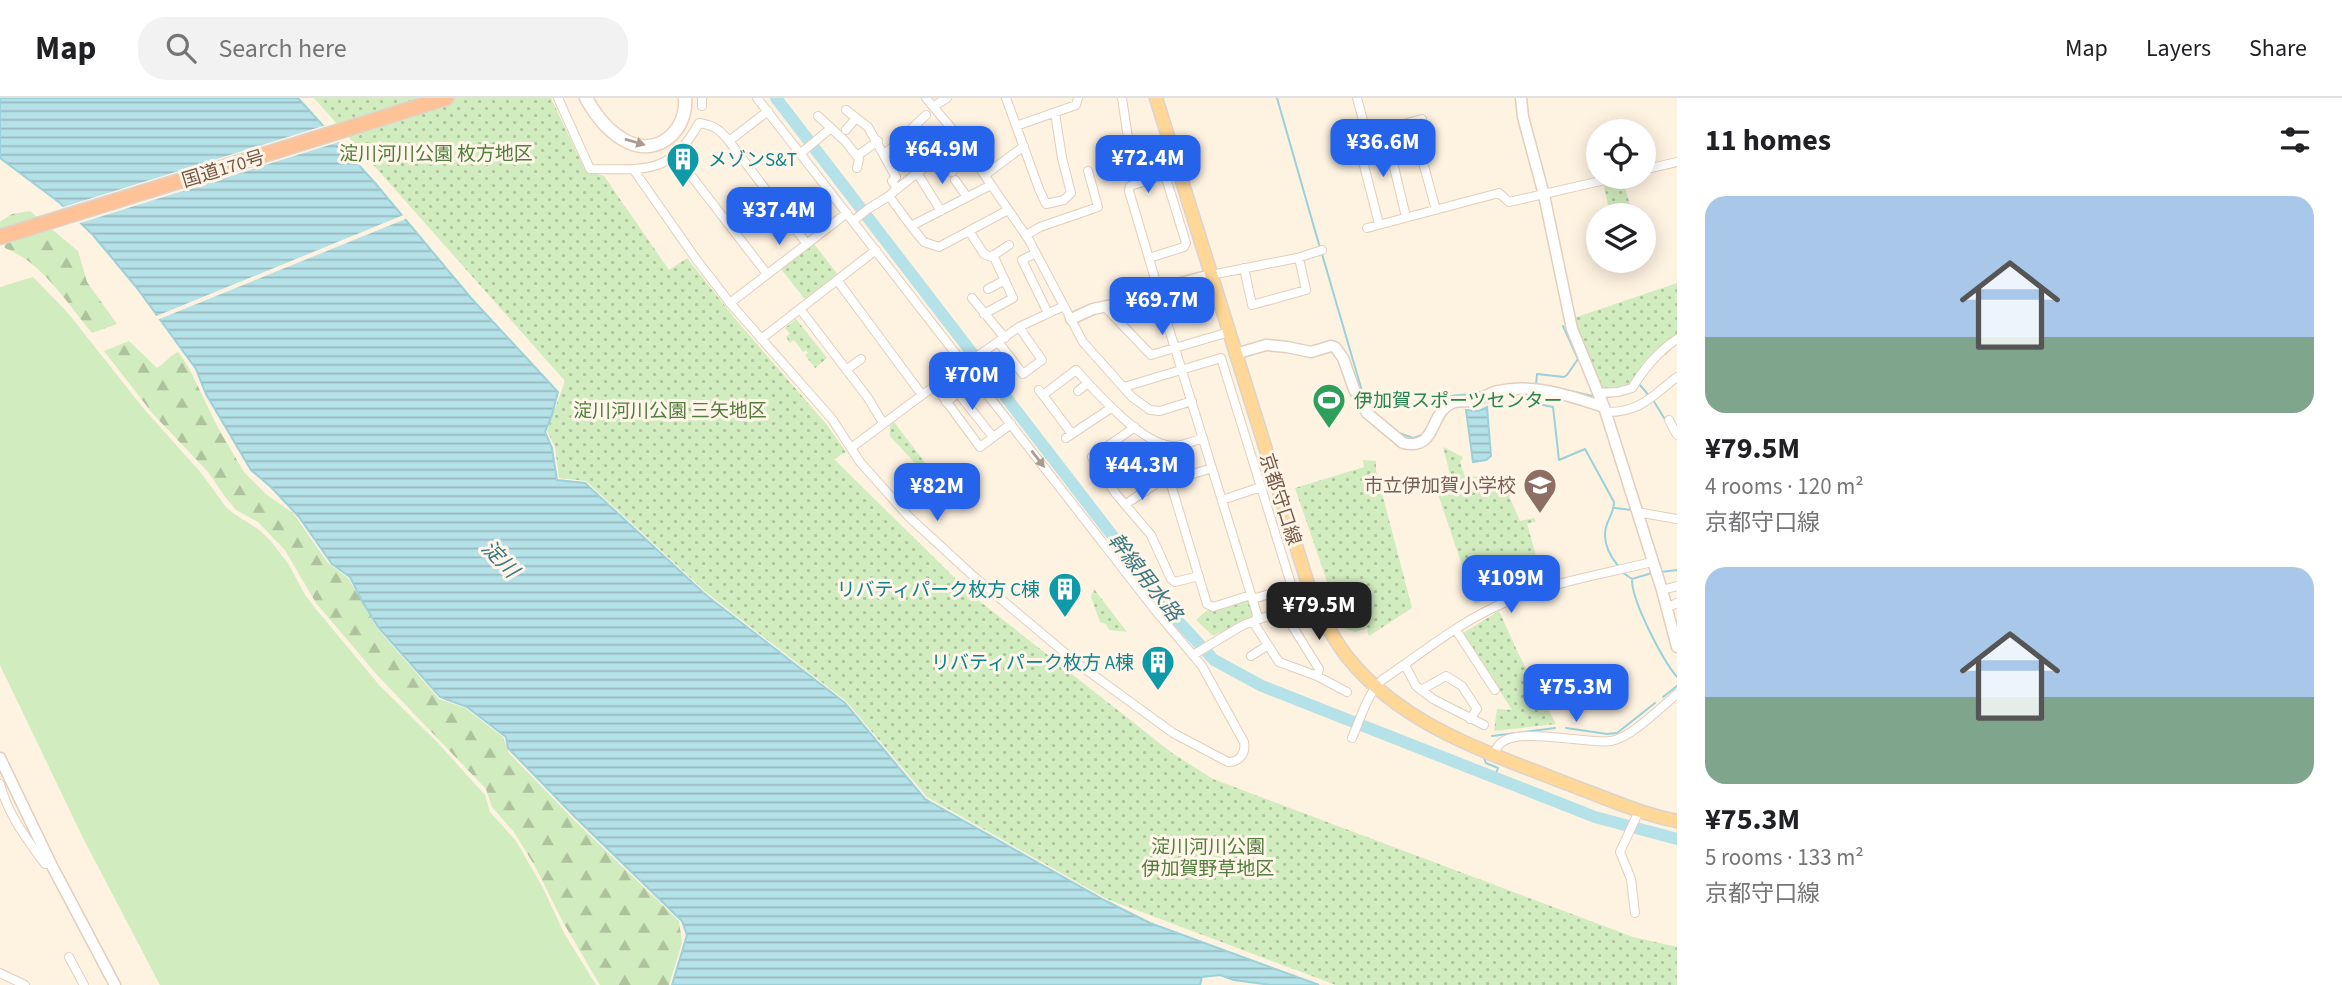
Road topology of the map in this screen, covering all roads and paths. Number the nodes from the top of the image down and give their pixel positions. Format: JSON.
{"nodes":[{"id":1,"x":446,"y":98,"type":"edge"},
{"id":2,"x":558,"y":98,"type":"edge"},
{"id":3,"x":586,"y":98,"type":"edge"},
{"id":4,"x":757,"y":98,"type":"edge"},
{"id":5,"x":926,"y":98,"type":"edge"},
{"id":6,"x":947,"y":98,"type":"edge"},
{"id":7,"x":1078,"y":98,"type":"edge"},
{"id":8,"x":1122,"y":98,"type":"edge"},
{"id":9,"x":1156,"y":98,"type":"edge"},
{"id":10,"x":1357,"y":98,"type":"edge"},
{"id":11,"x":1521,"y":98,"type":"edge"},
{"id":12,"x":685,"y":99,"type":"edge"},
{"id":13,"x":1010,"y":99,"type":"edge"},
{"id":14,"x":934,"y":106,"type":"junction"},
{"id":15,"x":846,"y":110,"type":"dead end"},
{"id":16,"x":768,"y":111,"type":"junction"},
{"id":17,"x":1055,"y":113,"type":"junction"},
{"id":18,"x":926,"y":115,"type":"dead end"},
{"id":19,"x":818,"y":116,"type":"dead end"},
{"id":20,"x":856,"y":118,"type":"junction"},
{"id":21,"x":1422,"y":119,"type":"dead end"},
{"id":22,"x":1016,"y":125,"type":"junction"},
{"id":23,"x":831,"y":128,"type":"junction"},
{"id":24,"x":846,"y":130,"type":"dead end"},
{"id":25,"x":957,"y":135,"type":"junction"},
{"id":26,"x":1387,"y":135,"type":"junction"},
{"id":27,"x":1368,"y":139,"type":"junction"},
{"id":28,"x":729,"y":141,"type":"junction"},
{"id":29,"x":878,"y":141,"type":"junction"},
{"id":30,"x":929,"y":142,"type":"dead end"},
{"id":31,"x":1024,"y":146,"type":"junction"},
{"id":32,"x":1430,"y":147,"type":"dead end"},
{"id":33,"x":803,"y":150,"type":"junction"},
{"id":34,"x":939,"y":153,"type":"junction"},
{"id":35,"x":884,"y":155,"type":"junction"},
{"id":36,"x":676,"y":156,"type":"junction"},
{"id":37,"x":857,"y":156,"type":"junction"},
{"id":38,"x":1392,"y":156,"type":"junction"},
{"id":39,"x":912,"y":158,"type":"dead end"},
{"id":40,"x":1677,"y":162,"type":"edge"},
{"id":41,"x":1424,"y":166,"type":"dead end"},
{"id":42,"x":1656,"y":167,"type":"edge"},
{"id":43,"x":856,"y":168,"type":"dead end"},
{"id":44,"x":633,"y":170,"type":"junction"},
{"id":45,"x":1088,"y":171,"type":"dead end"},
{"id":46,"x":921,"y":173,"type":"junction"},
{"id":47,"x":985,"y":175,"type":"junction"},
{"id":48,"x":1140,"y":183,"type":"junction"},
{"id":49,"x":991,"y":185,"type":"junction"},
{"id":50,"x":1586,"y":185,"type":"edge"},
{"id":51,"x":897,"y":189,"type":"junction"},
{"id":52,"x":1544,"y":195,"type":"junction"},
{"id":53,"x":889,"y":197,"type":"junction"},
{"id":54,"x":967,"y":197,"type":"junction"},
{"id":55,"x":1008,"y":210,"type":"junction"},
{"id":56,"x":1436,"y":210,"type":"junction"},
{"id":57,"x":942,"y":211,"type":"junction"},
{"id":58,"x":847,"y":213,"type":"junction"},
{"id":59,"x":856,"y":218,"type":"junction"},
{"id":60,"x":1406,"y":218,"type":"junction"},
{"id":61,"x":1379,"y":224,"type":"junction"},
{"id":62,"x":911,"y":226,"type":"junction"},
{"id":63,"x":1367,"y":228,"type":"dead end"},
{"id":64,"x":970,"y":231,"type":"junction"},
{"id":65,"x":1026,"y":235,"type":"junction"},
{"id":66,"x":0,"y":237,"type":"edge"},
{"id":67,"x":928,"y":243,"type":"junction"},
{"id":68,"x":807,"y":244,"type":"junction"},
{"id":69,"x":1009,"y":245,"type":"dead end"},
{"id":70,"x":876,"y":250,"type":"junction"},
{"id":71,"x":1322,"y":250,"type":"dead end"},
{"id":72,"x":1036,"y":253,"type":"junction"},
{"id":73,"x":931,"y":254,"type":"dead end"},
{"id":74,"x":993,"y":255,"type":"junction"},
{"id":75,"x":1149,"y":258,"type":"junction"},
{"id":76,"x":1299,"y":258,"type":"junction"},
{"id":77,"x":1244,"y":268,"type":"junction"},
{"id":78,"x":767,"y":274,"type":"junction"},
{"id":79,"x":1211,"y":275,"type":"junction"},
{"id":80,"x":837,"y":280,"type":"junction"},
{"id":81,"x":1005,"y":280,"type":"junction"},
{"id":82,"x":988,"y":289,"type":"dead end"},
{"id":83,"x":1158,"y":289,"type":"junction"},
{"id":84,"x":972,"y":298,"type":"dead end"},
{"id":85,"x":730,"y":303,"type":"junction"},
{"id":86,"x":1063,"y":306,"type":"junction"},
{"id":87,"x":1105,"y":307,"type":"junction"},
{"id":88,"x":800,"y":309,"type":"junction"},
{"id":89,"x":1048,"y":313,"type":"junction"},
{"id":90,"x":984,"y":314,"type":"junction"},
{"id":91,"x":1166,"y":316,"type":"dead end"},
{"id":92,"x":1071,"y":319,"type":"junction"},
{"id":93,"x":1019,"y":327,"type":"junction"},
{"id":94,"x":1229,"y":332,"type":"junction"},
{"id":95,"x":761,"y":339,"type":"junction"},
{"id":96,"x":1677,"y":339,"type":"edge"},
{"id":97,"x":1002,"y":340,"type":"junction"},
{"id":98,"x":1176,"y":348,"type":"junction"},
{"id":99,"x":1235,"y":354,"type":"junction"},
{"id":100,"x":861,"y":359,"type":"dead end"},
{"id":101,"x":966,"y":366,"type":"junction"},
{"id":102,"x":846,"y":369,"type":"junction"},
{"id":103,"x":1182,"y":370,"type":"junction"},
{"id":104,"x":1677,"y":377,"type":"edge"},
{"id":105,"x":1088,"y":383,"type":"junction"},
{"id":106,"x":934,"y":386,"type":"junction"},
{"id":107,"x":1124,"y":387,"type":"junction"},
{"id":108,"x":1078,"y":391,"type":"dead end"},
{"id":109,"x":922,"y":395,"type":"junction"},
{"id":110,"x":1192,"y":401,"type":"junction"},
{"id":111,"x":1601,"y":401,"type":"junction"},
{"id":112,"x":946,"y":402,"type":"junction"},
{"id":113,"x":1111,"y":408,"type":"junction"},
{"id":114,"x":1669,"y":420,"type":"dead end"},
{"id":115,"x":883,"y":423,"type":"junction"},
{"id":116,"x":1011,"y":424,"type":"junction"},
{"id":117,"x":1135,"y":427,"type":"junction"},
{"id":118,"x":1677,"y":435,"type":"edge"},
{"id":119,"x":993,"y":437,"type":"junction"},
{"id":120,"x":1203,"y":438,"type":"junction"},
{"id":121,"x":1163,"y":444,"type":"junction"},
{"id":122,"x":851,"y":448,"type":"junction"},
{"id":123,"x":1212,"y":468,"type":"junction"},
{"id":124,"x":1108,"y":481,"type":"junction"},
{"id":125,"x":1154,"y":485,"type":"dead end"},
{"id":126,"x":1261,"y":488,"type":"junction"},
{"id":127,"x":1222,"y":500,"type":"junction"},
{"id":128,"x":1126,"y":505,"type":"junction"},
{"id":129,"x":1637,"y":512,"type":"junction"},
{"id":130,"x":1677,"y":519,"type":"edge"},
{"id":131,"x":1652,"y":562,"type":"junction"},
{"id":132,"x":1199,"y":576,"type":"junction"},
{"id":133,"x":1677,"y":586,"type":"edge"},
{"id":134,"x":1662,"y":590,"type":"junction"},
{"id":135,"x":1252,"y":597,"type":"junction"},
{"id":136,"x":1313,"y":600,"type":"junction"},
{"id":137,"x":1672,"y":606,"type":"edge"},
{"id":138,"x":1283,"y":611,"type":"junction"},
{"id":139,"x":1257,"y":620,"type":"junction"},
{"id":140,"x":1456,"y":631,"type":"junction"},
{"id":141,"x":1268,"y":645,"type":"junction"},
{"id":142,"x":1677,"y":647,"type":"edge"},
{"id":143,"x":1193,"y":655,"type":"junction"},
{"id":144,"x":1251,"y":656,"type":"dead end"},
{"id":145,"x":1405,"y":665,"type":"junction"},
{"id":146,"x":1317,"y":676,"type":"junction"},
{"id":147,"x":1375,"y":687,"type":"junction"},
{"id":148,"x":1421,"y":690,"type":"junction"},
{"id":149,"x":1495,"y":690,"type":"dead end"},
{"id":150,"x":1347,"y":692,"type":"dead end"},
{"id":151,"x":1677,"y":694,"type":"edge"},
{"id":152,"x":1470,"y":719,"type":"junction"},
{"id":153,"x":1484,"y":725,"type":"dead end"},
{"id":154,"x":1352,"y":738,"type":"dead end"},
{"id":155,"x":1493,"y":755,"type":"junction"},
{"id":156,"x":0,"y":758,"type":"edge"},
{"id":157,"x":0,"y":784,"type":"edge"},
{"id":158,"x":1638,"y":813,"type":"junction"},
{"id":159,"x":1677,"y":821,"type":"edge"},
{"id":160,"x":51,"y":864,"type":"junction"},
{"id":161,"x":1634,"y":913,"type":"dead end"},
{"id":162,"x":69,"y":957,"type":"dead end"},
{"id":163,"x":0,"y":973,"type":"edge"},
{"id":164,"x":25,"y":985,"type":"edge"},
{"id":165,"x":84,"y":985,"type":"edge"},
{"id":166,"x":115,"y":985,"type":"edge"}],
"edges":[{"from":1,"to":66,"type":"highway","name":"国道170号"},
{"from":2,"to":44,"type":"street"},
{"from":3,"to":12,"type":"main road","one_way":true},
{"from":4,"to":16,"type":"street"},
{"from":5,"to":14,"type":"street"},
{"from":6,"to":14,"type":"street"},
{"from":7,"to":17,"type":"street"},
{"from":8,"to":48,"type":"street"},
{"from":9,"to":79,"type":"main road","name":"京都守口線"},
{"from":10,"to":27,"type":"street"},
{"from":11,"to":52,"type":"street"},
{"from":13,"to":22,"type":"street"},
{"from":14,"to":25,"type":"street"},
{"from":15,"to":20,"type":"street"},
{"from":16,"to":28,"type":"street"},
{"from":16,"to":33,"type":"street"},
{"from":17,"to":22,"type":"street"},
{"from":17,"to":31,"type":"street"},
{"from":18,"to":35,"type":"street"},
{"from":19,"to":23,"type":"street"},
{"from":20,"to":24,"type":"street"},
{"from":20,"to":29,"type":"street"},
{"from":21,"to":26,"type":"street"},
{"from":22,"to":31,"type":"street"},
{"from":23,"to":33,"type":"street"},
{"from":23,"to":37,"type":"street"},
{"from":25,"to":34,"type":"street"},
{"from":25,"to":47,"type":"street"},
{"from":26,"to":27,"type":"street"},
{"from":26,"to":38,"type":"street"},
{"from":27,"to":61,"type":"street"},
{"from":28,"to":36,"type":"street"},
{"from":28,"to":68,"type":"street"},
{"from":29,"to":35,"type":"street"},
{"from":29,"to":37,"type":"street"},
{"from":30,"to":34,"type":"street"},
{"from":31,"to":47,"type":"street"},
{"from":32,"to":38,"type":"street"},
{"from":33,"to":58,"type":"street"},
{"from":34,"to":46,"type":"street"},
{"from":34,"to":54,"type":"street"},
{"from":35,"to":51,"type":"street"},
{"from":36,"to":44,"type":"street"},
{"from":36,"to":78,"type":"street"},
{"from":37,"to":43,"type":"street"},
{"from":38,"to":60,"type":"street"},
{"from":39,"to":46,"type":"street"},
{"from":40,"to":42,"type":"street"},
{"from":41,"to":56,"type":"street"},
{"from":44,"to":85,"type":"street"},
{"from":45,"to":65,"type":"street"},
{"from":46,"to":51,"type":"street"},
{"from":46,"to":57,"type":"street"},
{"from":47,"to":49,"type":"street"},
{"from":48,"to":75,"type":"street"},
{"from":48,"to":75,"type":"street"},
{"from":49,"to":54,"type":"street"},
{"from":49,"to":55,"type":"street"},
{"from":50,"to":52,"type":"street"},
{"from":51,"to":53,"type":"street"},
{"from":52,"to":56,"type":"street"},
{"from":52,"to":111,"type":"street"},
{"from":53,"to":59,"type":"street"},
{"from":53,"to":62,"type":"street"},
{"from":54,"to":57,"type":"street"},
{"from":55,"to":64,"type":"street"},
{"from":55,"to":65,"type":"street"},
{"from":56,"to":60,"type":"street"},
{"from":57,"to":62,"type":"street"},
{"from":58,"to":59,"type":"street"},
{"from":58,"to":68,"type":"street"},
{"from":59,"to":70,"type":"street"},
{"from":60,"to":61,"type":"street"},
{"from":61,"to":63,"type":"street"},
{"from":62,"to":67,"type":"street"},
{"from":64,"to":67,"type":"street"},
{"from":64,"to":74,"type":"street"},
{"from":65,"to":72,"type":"street"},
{"from":67,"to":73,"type":"street"},
{"from":68,"to":78,"type":"street"},
{"from":69,"to":74,"type":"street"},
{"from":70,"to":80,"type":"street"},
{"from":70,"to":101,"type":"street"},
{"from":71,"to":76,"type":"street"},
{"from":72,"to":86,"type":"street"},
{"from":72,"to":89,"type":"street"},
{"from":74,"to":81,"type":"street"},
{"from":75,"to":83,"type":"street"},
{"from":76,"to":77,"type":"street"},
{"from":76,"to":77,"type":"street"},
{"from":77,"to":79,"type":"street"},
{"from":78,"to":85,"type":"street"},
{"from":79,"to":83,"type":"street"},
{"from":79,"to":94,"type":"main road","name":"京都守口線"},
{"from":80,"to":88,"type":"street"},
{"from":80,"to":109,"type":"street"},
{"from":81,"to":82,"type":"street"},
{"from":81,"to":90,"type":"street"},
{"from":83,"to":87,"type":"street"},
{"from":84,"to":90,"type":"street"},
{"from":85,"to":95,"type":"street"},
{"from":86,"to":89,"type":"street"},
{"from":86,"to":92,"type":"street"},
{"from":87,"to":92,"type":"street"},
{"from":87,"to":98,"type":"street"},
{"from":88,"to":95,"type":"street"},
{"from":88,"to":102,"type":"street"},
{"from":89,"to":93,"type":"street"},
{"from":90,"to":97,"type":"street"},
{"from":91,"to":98,"type":"street"},
{"from":92,"to":107,"type":"street"},
{"from":93,"to":97,"type":"street"},
{"from":93,"to":97,"type":"street"},
{"from":94,"to":98,"type":"street"},
{"from":94,"to":99,"type":"main road","name":"京都守口線"},
{"from":95,"to":122,"type":"street"},
{"from":96,"to":111,"type":"street"},
{"from":97,"to":101,"type":"street"},
{"from":98,"to":103,"type":"street"},
{"from":99,"to":111,"type":"street"},
{"from":99,"to":136,"type":"main road","name":"京都守口線"},
{"from":100,"to":102,"type":"street"},
{"from":101,"to":106,"type":"street"},
{"from":101,"to":116,"type":"street"},
{"from":102,"to":115,"type":"street"},
{"from":103,"to":107,"type":"street"},
{"from":103,"to":110,"type":"street"},
{"from":103,"to":126,"type":"street"},
{"from":104,"to":111,"type":"street"},
{"from":105,"to":108,"type":"street"},
{"from":105,"to":113,"type":"street"},
{"from":105,"to":113,"type":"street"},
{"from":106,"to":109,"type":"street"},
{"from":106,"to":112,"type":"street"},
{"from":107,"to":110,"type":"street"},
{"from":109,"to":115,"type":"street"},
{"from":110,"to":120,"type":"street"},
{"from":111,"to":129,"type":"street"},
{"from":112,"to":119,"type":"street"},
{"from":112,"to":119,"type":"street"},
{"from":113,"to":117,"type":"street"},
{"from":114,"to":118,"type":"street"},
{"from":115,"to":122,"type":"street"},
{"from":116,"to":119,"type":"street"},
{"from":116,"to":143,"type":"street","one_way":true},
{"from":117,"to":121,"type":"street"},
{"from":117,"to":124,"type":"street"},
{"from":120,"to":121,"type":"street"},
{"from":120,"to":123,"type":"street"},
{"from":121,"to":124,"type":"street"},
{"from":122,"to":143,"type":"street"},
{"from":123,"to":127,"type":"street"},
{"from":123,"to":132,"type":"street"},
{"from":124,"to":128,"type":"street"},
{"from":125,"to":128,"type":"street"},
{"from":126,"to":127,"type":"street"},
{"from":126,"to":135,"type":"street"},
{"from":127,"to":135,"type":"street"},
{"from":128,"to":132,"type":"street"},
{"from":129,"to":130,"type":"street"},
{"from":129,"to":131,"type":"street"},
{"from":131,"to":134,"type":"street"},
{"from":131,"to":140,"type":"street"},
{"from":132,"to":135,"type":"street"},
{"from":133,"to":134,"type":"street"},
{"from":134,"to":137,"type":"street"},
{"from":135,"to":139,"type":"street"},
{"from":136,"to":138,"type":"street"},
{"from":136,"to":147,"type":"main road","name":"京都守口線"},
{"from":137,"to":142,"type":"street"},
{"from":138,"to":139,"type":"street"},
{"from":138,"to":146,"type":"street"},
{"from":139,"to":141,"type":"street"},
{"from":139,"to":143,"type":"street"},
{"from":140,"to":145,"type":"street"},
{"from":140,"to":149,"type":"street"},
{"from":141,"to":144,"type":"street"},
{"from":141,"to":146,"type":"street"},
{"from":145,"to":147,"type":"street"},
{"from":145,"to":148,"type":"street"},
{"from":146,"to":150,"type":"street"},
{"from":147,"to":154,"type":"street"},
{"from":147,"to":155,"type":"main road","name":"京都守口線"},
{"from":148,"to":152,"type":"street"},
{"from":148,"to":152,"type":"street"},
{"from":151,"to":155,"type":"street"},
{"from":152,"to":153,"type":"street"},
{"from":155,"to":158,"type":"main road","name":"京都守口線"},
{"from":156,"to":160,"type":"street"},
{"from":157,"to":160,"type":"street"},
{"from":158,"to":159,"type":"main road","name":"京都守口線"},
{"from":158,"to":161,"type":"street"},
{"from":160,"to":166,"type":"street"},
{"from":162,"to":165,"type":"street"},
{"from":163,"to":164,"type":"street"}]}
